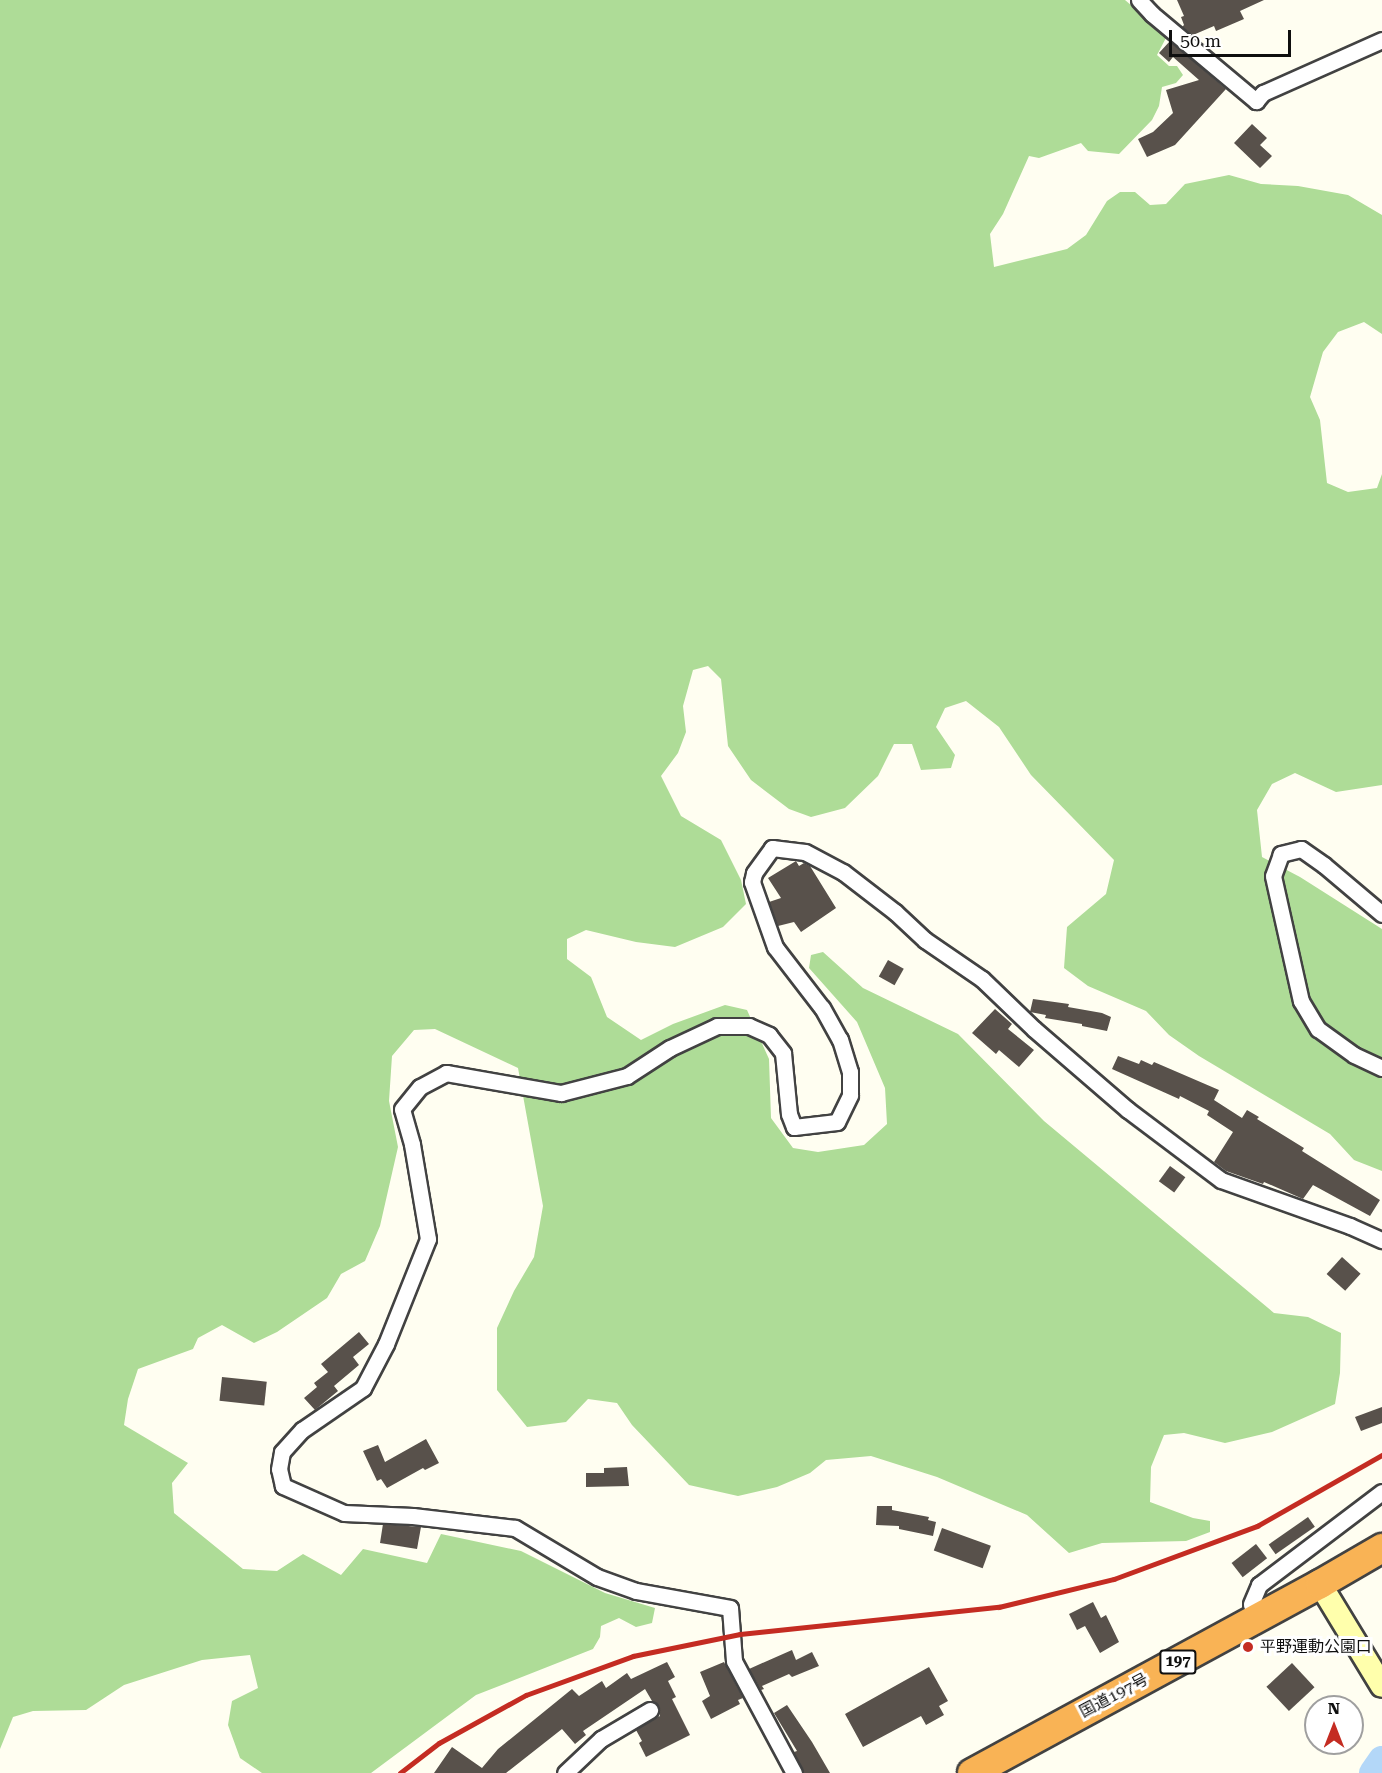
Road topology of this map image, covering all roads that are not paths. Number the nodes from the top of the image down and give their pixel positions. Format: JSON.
{"nodes":[{"id":1,"x":1139,"y":0,"type":"edge"},
{"id":2,"x":1382,"y":40,"type":"edge"},
{"id":3,"x":1382,"y":914,"type":"edge"},
{"id":4,"x":1382,"y":1068,"type":"edge"},
{"id":5,"x":1382,"y":1240,"type":"edge"},
{"id":6,"x":1382,"y":1492,"type":"edge"},
{"id":7,"x":1382,"y":1548,"type":"edge"},
{"id":8,"x":1320,"y":1584,"type":"junction"},
{"id":9,"x":1255,"y":1620,"type":"junction"},
{"id":10,"x":1382,"y":1686,"type":"edge"},
{"id":11,"x":650,"y":1710,"type":"dead end"},
{"id":12,"x":565,"y":1773,"type":"edge"},
{"id":13,"x":794,"y":1773,"type":"edge"},
{"id":14,"x":972,"y":1773,"type":"edge"}],
"edges":[{"from":1,"to":2,"type":"street"},
{"from":3,"to":4,"type":"street"},
{"from":5,"to":13,"type":"street"},
{"from":6,"to":9,"type":"street"},
{"from":7,"to":8,"type":"highway","name":"国道197号","number":"197"},
{"from":8,"to":9,"type":"highway","name":"国道197号","number":"197"},
{"from":8,"to":10,"type":"street"},
{"from":9,"to":14,"type":"highway","name":"国道197号","number":"197"},
{"from":11,"to":12,"type":"street"}]}
